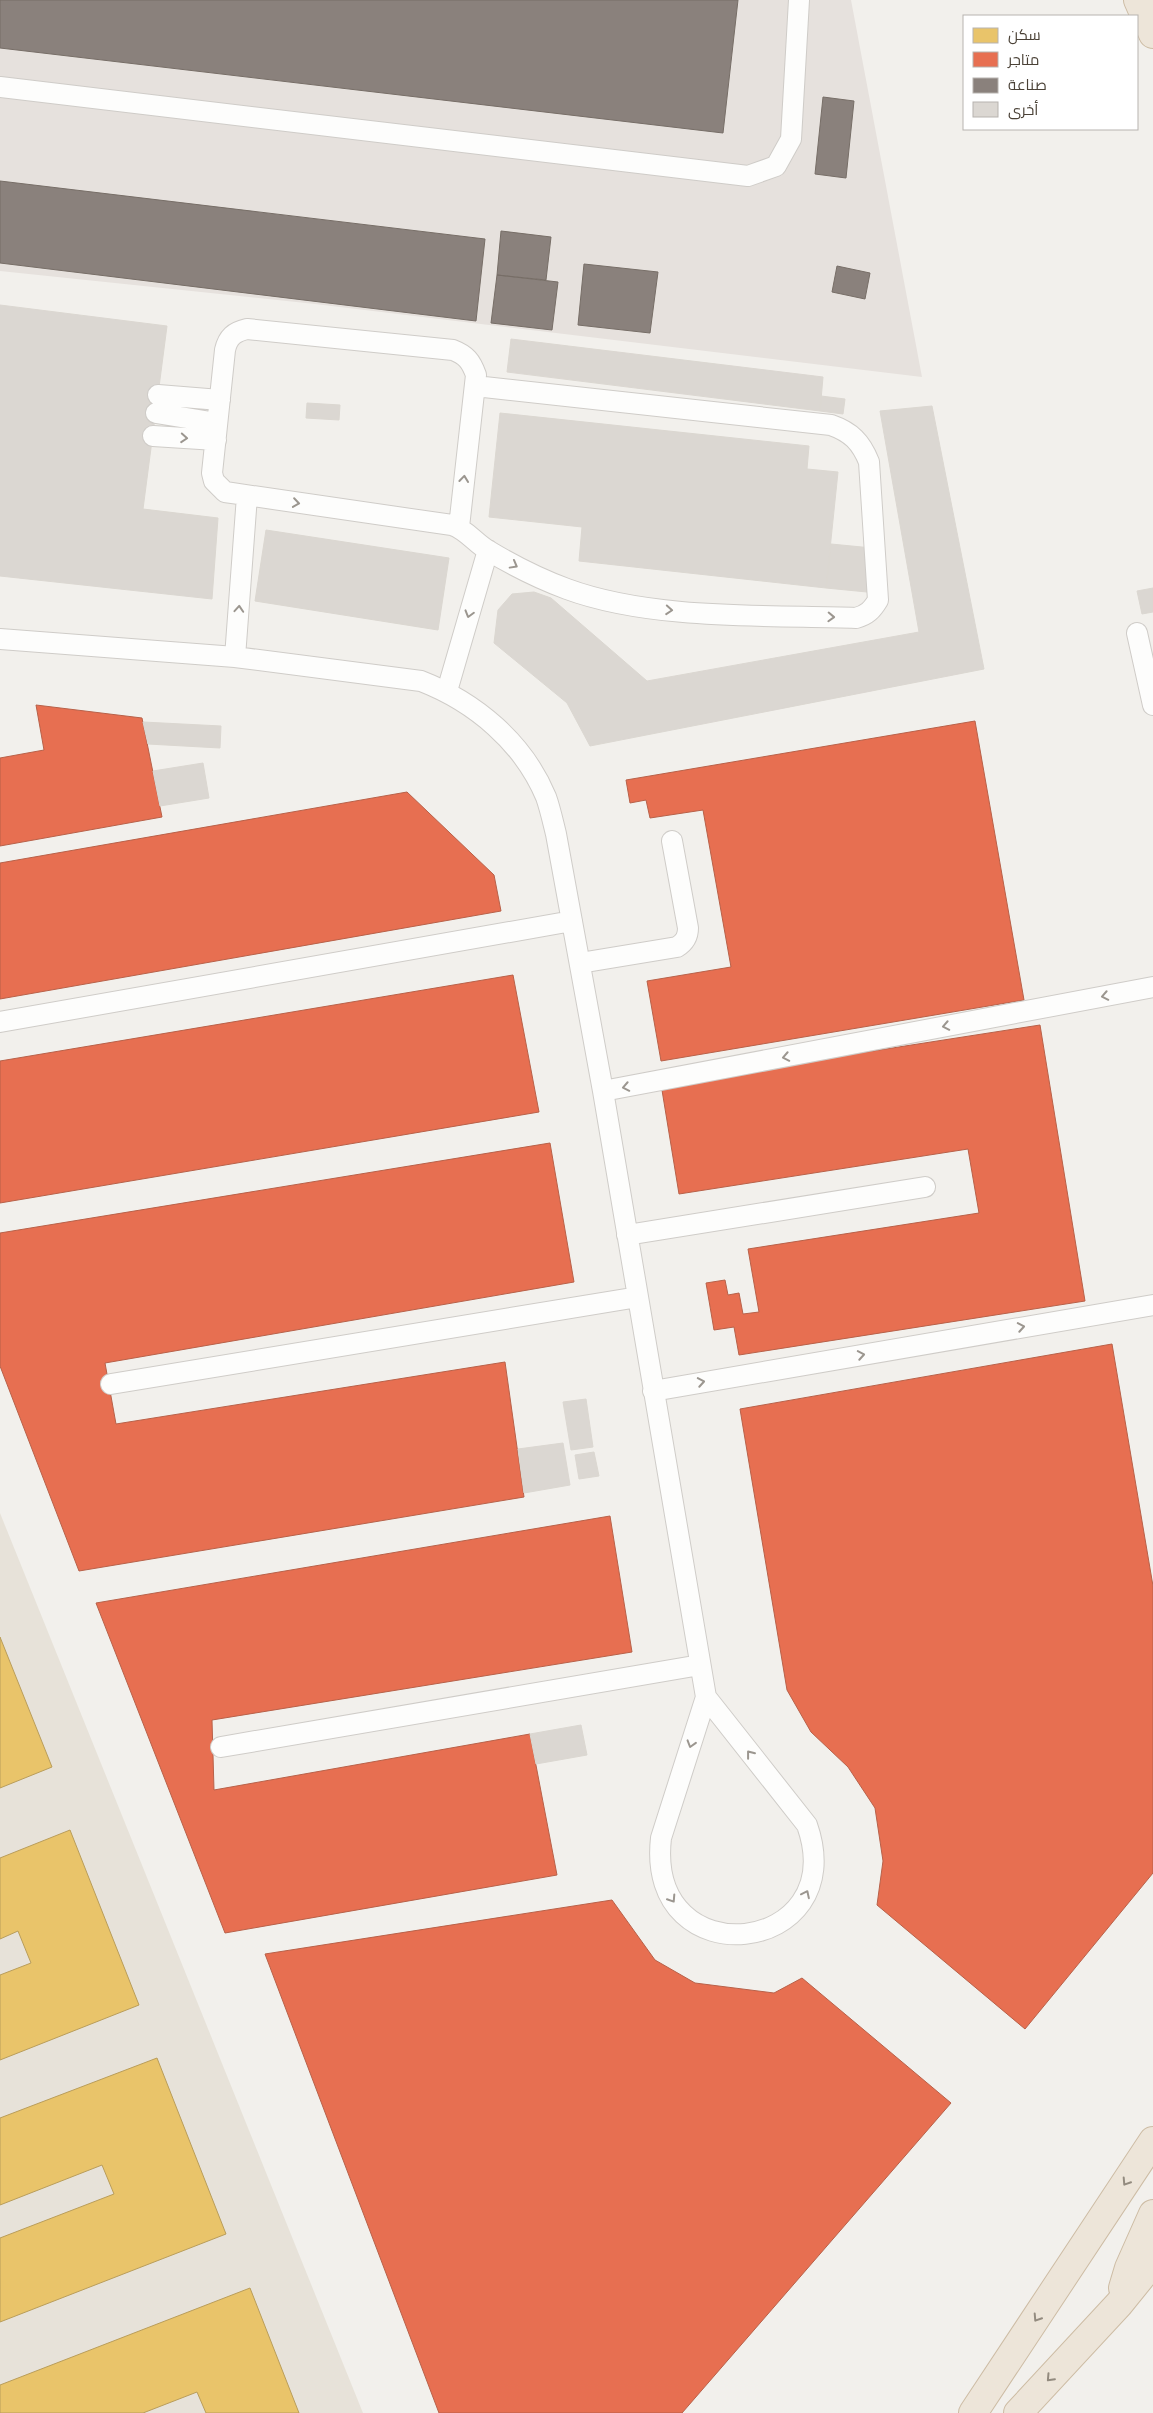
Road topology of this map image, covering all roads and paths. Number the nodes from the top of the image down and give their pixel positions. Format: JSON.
{"nodes":[{"id":1,"x":799,"y":0,"type":"edge"},
{"id":2,"x":1138,"y":0,"type":"edge"},
{"id":3,"x":1153,"y":34,"type":"edge"},
{"id":4,"x":0,"y":87,"type":"edge"},
{"id":5,"x":475,"y":386,"type":"junction"},
{"id":6,"x":220,"y":400,"type":"junction"},
{"id":7,"x":216,"y":432,"type":"junction"},
{"id":8,"x":153,"y":436,"type":"dead end"},
{"id":9,"x":248,"y":496,"type":"junction"},
{"id":10,"x":459,"y":527,"type":"junction"},
{"id":11,"x":488,"y":550,"type":"junction"},
{"id":12,"x":1137,"y":633,"type":"dead end"},
{"id":13,"x":0,"y":639,"type":"edge"},
{"id":14,"x":235,"y":657,"type":"junction"},
{"id":15,"x":447,"y":691,"type":"junction"},
{"id":16,"x":1152,"y":699,"type":"edge"},
{"id":17,"x":672,"y":841,"type":"dead end"},
{"id":18,"x":572,"y":921,"type":"junction"},
{"id":19,"x":580,"y":962,"type":"junction"},
{"id":20,"x":1153,"y":987,"type":"edge"},
{"id":21,"x":0,"y":1022,"type":"edge"},
{"id":22,"x":603,"y":1091,"type":"junction"},
{"id":23,"x":926,"y":1187,"type":"dead end"},
{"id":24,"x":627,"y":1235,"type":"junction"},
{"id":25,"x":638,"y":1298,"type":"junction"},
{"id":26,"x":1153,"y":1305,"type":"edge"},
{"id":27,"x":111,"y":1384,"type":"dead end"},
{"id":28,"x":653,"y":1391,"type":"junction"},
{"id":29,"x":700,"y":1665,"type":"junction"},
{"id":30,"x":706,"y":1697,"type":"junction"},
{"id":31,"x":222,"y":1747,"type":"dead end"},
{"id":32,"x":1153,"y":2141,"type":"edge"},
{"id":33,"x":1153,"y":2214,"type":"edge"},
{"id":34,"x":1153,"y":2262,"type":"edge"},
{"id":35,"x":1119,"y":2304,"type":"junction"},
{"id":36,"x":974,"y":2413,"type":"edge"},
{"id":37,"x":1018,"y":2413,"type":"edge"}],
"edges":[{"from":1,"to":4,"type":"lane"},
{"from":2,"to":3,"type":"highway"},
{"from":5,"to":6,"type":"lane"},
{"from":10,"to":5,"type":"lane","one_way":true},
{"from":11,"to":5,"type":"lane","one_way":true},
{"from":6,"to":7,"type":"lane"},
{"from":6,"to":7,"type":"lane"},
{"from":8,"to":7,"type":"lane","one_way":true},
{"from":7,"to":9,"type":"lane"},
{"from":9,"to":10,"type":"lane","one_way":true},
{"from":14,"to":9,"type":"lane","one_way":true},
{"from":10,"to":11,"type":"lane"},
{"from":11,"to":15,"type":"lane","one_way":true},
{"from":12,"to":16,"type":"lane"},
{"from":13,"to":14,"type":"lane"},
{"from":14,"to":15,"type":"lane"},
{"from":15,"to":18,"type":"lane"},
{"from":17,"to":19,"type":"lane"},
{"from":18,"to":19,"type":"lane"},
{"from":18,"to":21,"type":"lane"},
{"from":19,"to":22,"type":"lane"},
{"from":20,"to":22,"type":"lane","one_way":true},
{"from":22,"to":24,"type":"lane"},
{"from":23,"to":24,"type":"lane"},
{"from":24,"to":25,"type":"lane"},
{"from":25,"to":27,"type":"lane"},
{"from":25,"to":28,"type":"lane"},
{"from":28,"to":26,"type":"lane","one_way":true},
{"from":28,"to":29,"type":"lane"},
{"from":29,"to":30,"type":"lane"},
{"from":29,"to":31,"type":"lane"},
{"from":30,"to":30,"type":"lane","one_way":true},
{"from":32,"to":36,"type":"highway","one_way":true},
{"from":33,"to":35,"type":"highway"},
{"from":34,"to":35,"type":"highway"},
{"from":35,"to":37,"type":"highway","one_way":true}]}
